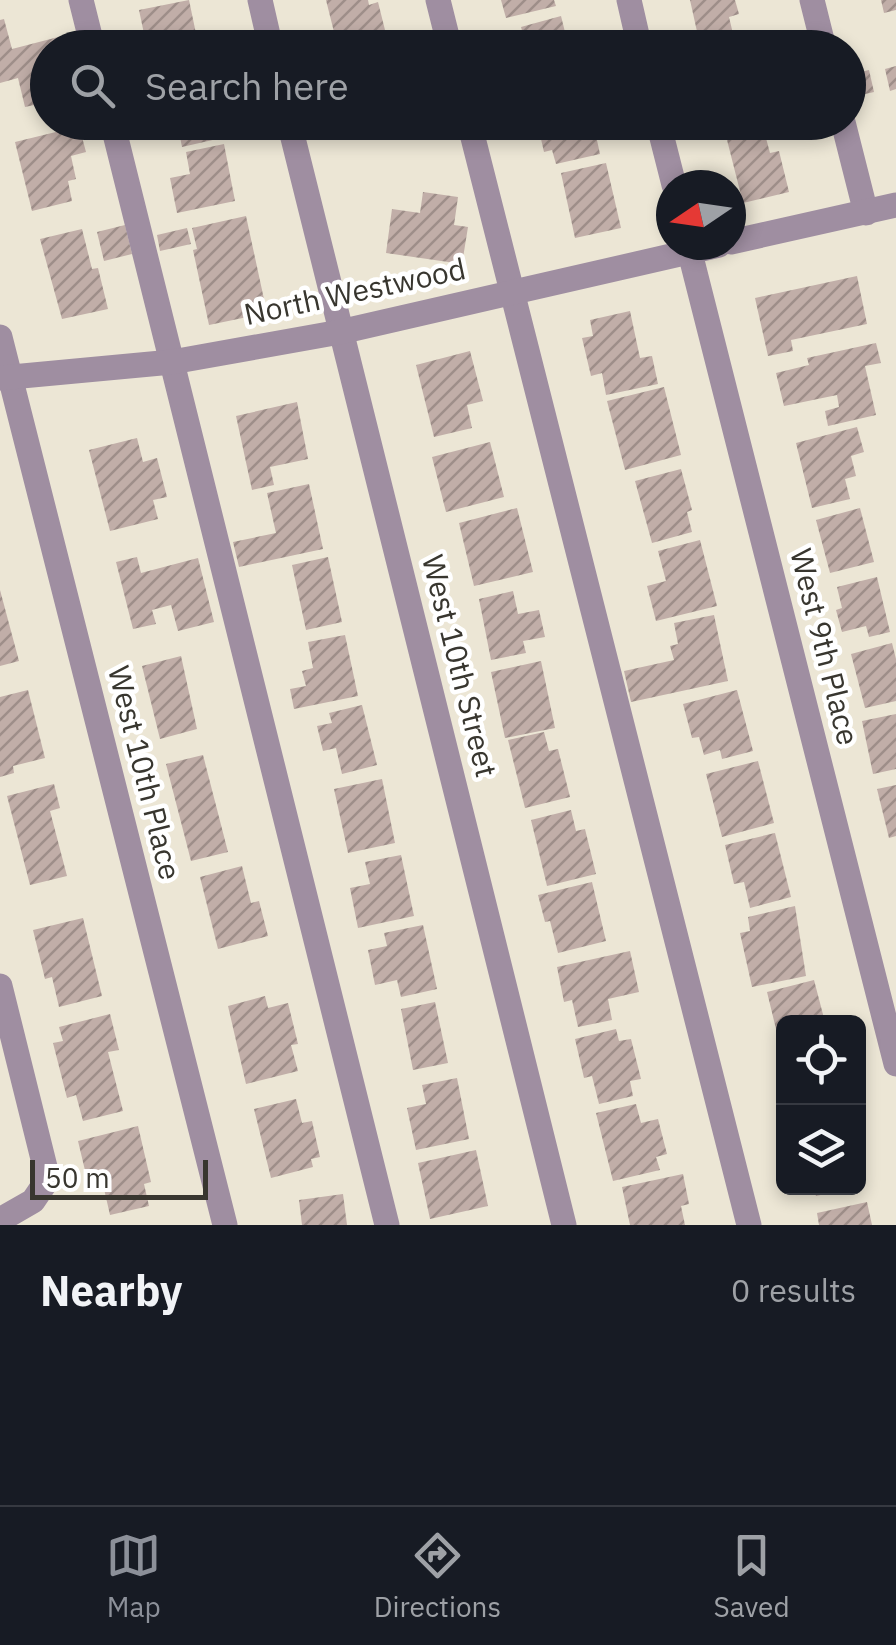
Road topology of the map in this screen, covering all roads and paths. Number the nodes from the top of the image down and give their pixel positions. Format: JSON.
{"nodes":[{"id":1,"x":81,"y":0,"type":"edge"},
{"id":2,"x":260,"y":0,"type":"edge"},
{"id":3,"x":438,"y":0,"type":"edge"},
{"id":4,"x":628,"y":0,"type":"edge"},
{"id":5,"x":812,"y":0,"type":"edge"},
{"id":6,"x":88,"y":30,"type":"edge"},
{"id":7,"x":267,"y":30,"type":"edge"},
{"id":8,"x":446,"y":30,"type":"edge"},
{"id":9,"x":636,"y":30,"type":"edge"},
{"id":10,"x":820,"y":30,"type":"edge"},
{"id":11,"x":116,"y":140,"type":"edge"},
{"id":12,"x":294,"y":140,"type":"edge"},
{"id":13,"x":473,"y":140,"type":"edge"},
{"id":14,"x":663,"y":140,"type":"edge"},
{"id":15,"x":848,"y":140,"type":"edge"},
{"id":16,"x":670,"y":170,"type":"edge"},
{"id":17,"x":896,"y":205,"type":"edge"},
{"id":18,"x":866,"y":212,"type":"junction"},
{"id":19,"x":746,"y":239,"type":"edge"},
{"id":20,"x":656,"y":256,"type":"edge"},
{"id":21,"x":692,"y":260,"type":"edge"},
{"id":22,"x":512,"y":292,"type":"junction"},
{"id":23,"x":340,"y":332,"type":"junction"},
{"id":24,"x":0,"y":337,"type":"edge"},
{"id":25,"x":172,"y":362,"type":"junction"},
{"id":26,"x":5,"y":379,"type":"edge"},
{"id":27,"x":0,"y":986,"type":"edge"},
{"id":28,"x":896,"y":1064,"type":"edge"},
{"id":29,"x":0,"y":1220,"type":"edge"},
{"id":30,"x":225,"y":1225,"type":"edge"},
{"id":31,"x":387,"y":1225,"type":"edge"},
{"id":32,"x":564,"y":1225,"type":"edge"},
{"id":33,"x":749,"y":1225,"type":"edge"}],
"edges":[{"from":1,"to":6,"type":"street"},
{"from":2,"to":7,"type":"street"},
{"from":3,"to":8,"type":"street"},
{"from":4,"to":9,"type":"street"},
{"from":5,"to":10,"type":"street"},
{"from":11,"to":25,"type":"street"},
{"from":12,"to":23,"type":"street","name":"West 10th Street"},
{"from":13,"to":22,"type":"street"},
{"from":14,"to":16,"type":"street"},
{"from":15,"to":18,"type":"street"},
{"from":17,"to":18,"type":"street"},
{"from":18,"to":19,"type":"street"},
{"from":20,"to":22,"type":"street","name":"North Westwood"},
{"from":21,"to":28,"type":"street","name":"West 9th Place"},
{"from":22,"to":23,"type":"street","name":"North Westwood"},
{"from":22,"to":33,"type":"street"},
{"from":23,"to":25,"type":"street","name":"North Westwood"},
{"from":23,"to":32,"type":"street","name":"West 10th Street"},
{"from":24,"to":26,"type":"street","name":"West 10th Place"},
{"from":25,"to":26,"type":"street","name":"North Westwood"},
{"from":25,"to":31,"type":"street"},
{"from":26,"to":30,"type":"street","name":"West 10th Place"},
{"from":27,"to":29,"type":"street"}]}
